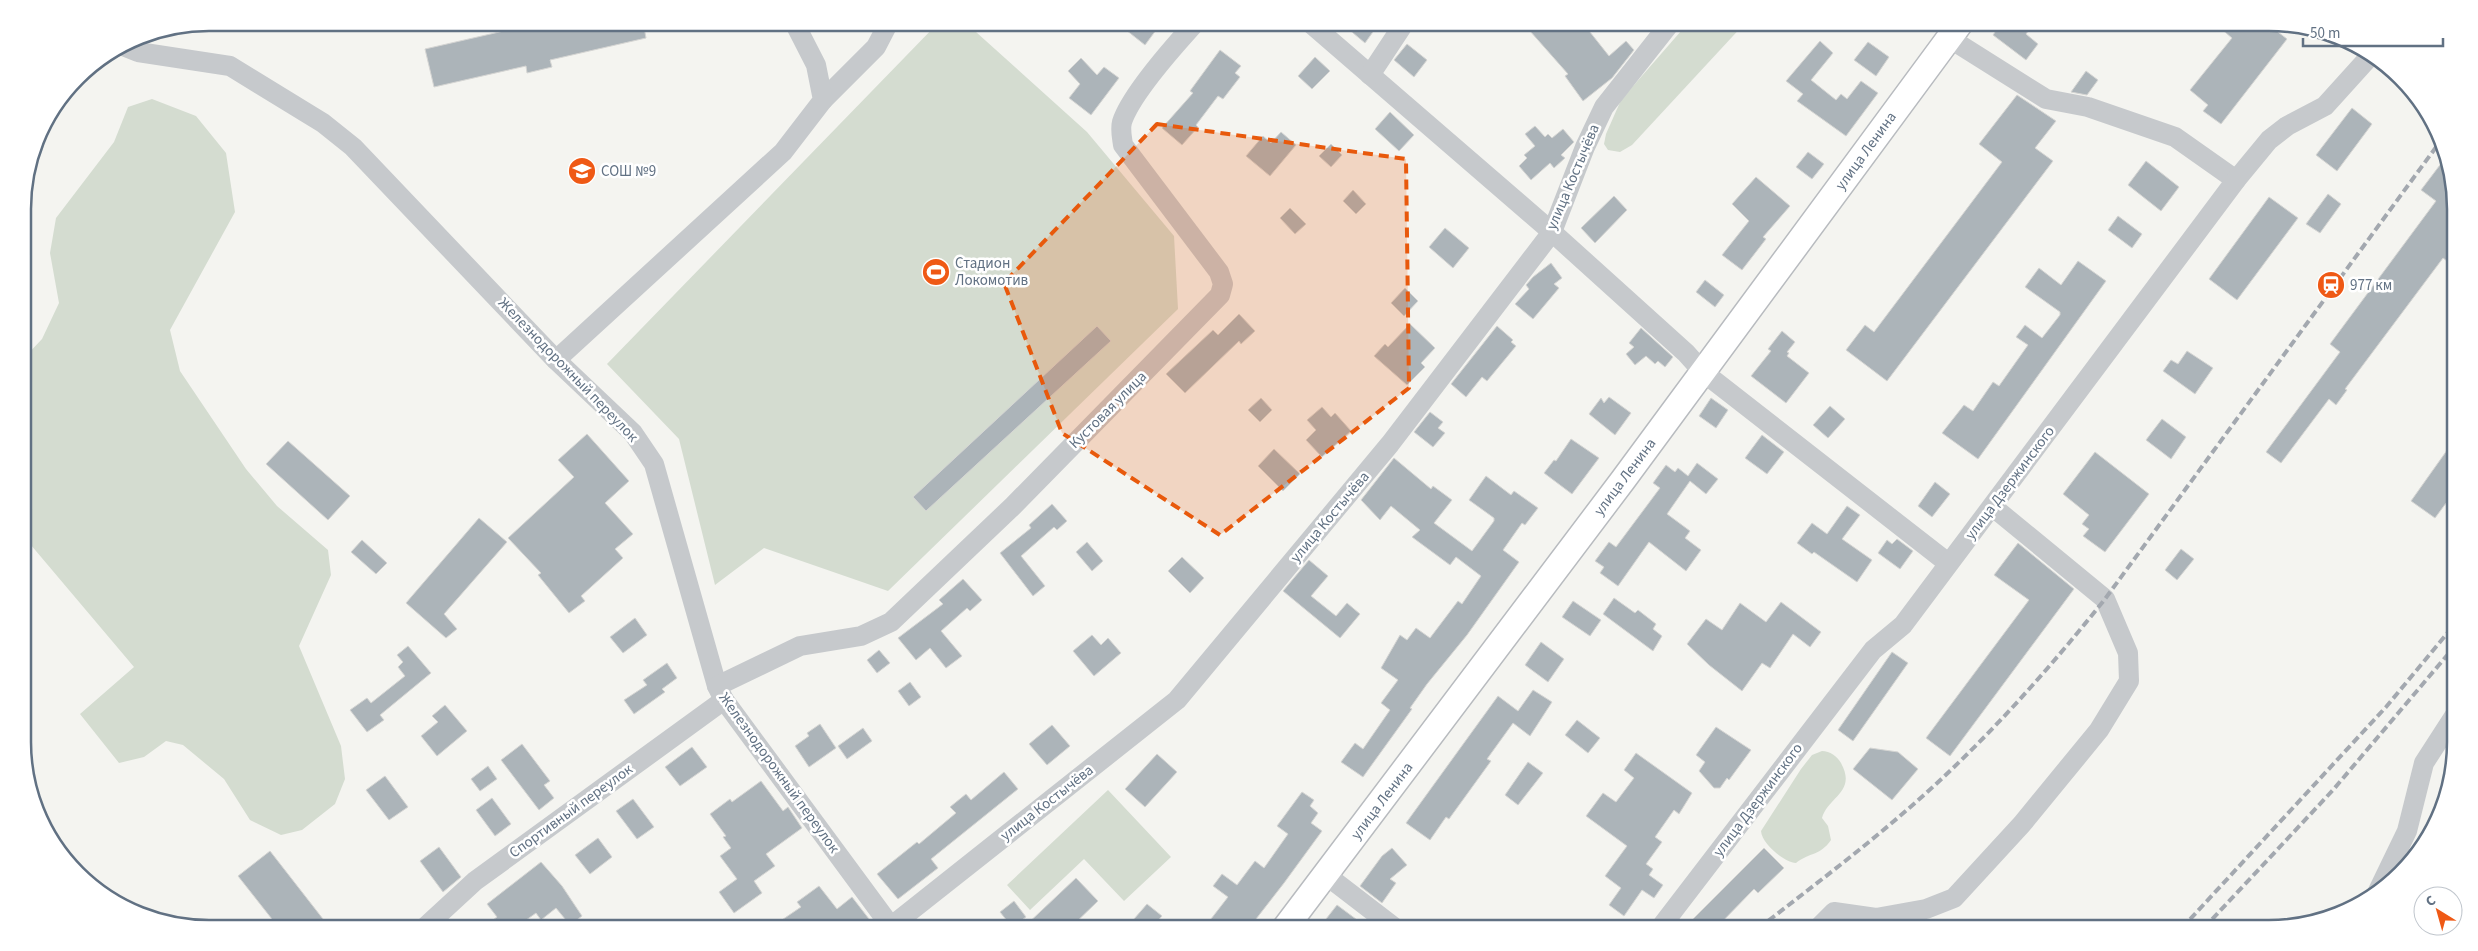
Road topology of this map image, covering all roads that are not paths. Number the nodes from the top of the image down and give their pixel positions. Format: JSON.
{"nodes":[{"id":1,"x":799,"y":31,"type":"edge"},
{"id":2,"x":884,"y":31,"type":"edge"},
{"id":3,"x":1188,"y":31,"type":"edge"},
{"id":4,"x":1319,"y":31,"type":"edge"},
{"id":5,"x":1399,"y":31,"type":"edge"},
{"id":6,"x":1664,"y":31,"type":"edge"},
{"id":7,"x":1954,"y":31,"type":"edge"},
{"id":8,"x":1956,"y":31,"type":"edge"},
{"id":9,"x":131,"y":49,"type":"edge"},
{"id":10,"x":2366,"y":60,"type":"edge"},
{"id":11,"x":1370,"y":75,"type":"junction"},
{"id":12,"x":823,"y":100,"type":"junction"},
{"id":13,"x":2236,"y":180,"type":"junction"},
{"id":14,"x":1552,"y":232,"type":"junction"},
{"id":15,"x":556,"y":360,"type":"junction"},
{"id":16,"x":1703,"y":372,"type":"junction"},
{"id":17,"x":1993,"y":508,"type":"junction"},
{"id":18,"x":1948,"y":563,"type":"junction"},
{"id":19,"x":720,"y":693,"type":"junction"},
{"id":20,"x":2447,"y":727,"type":"edge"},
{"id":21,"x":1326,"y":875,"type":"junction"},
{"id":22,"x":2385,"y":877,"type":"edge"},
{"id":23,"x":433,"y":920,"type":"edge"},
{"id":24,"x":884,"y":920,"type":"edge"},
{"id":25,"x":900,"y":920,"type":"edge"},
{"id":26,"x":1291,"y":920,"type":"edge"},
{"id":27,"x":1385,"y":920,"type":"edge"},
{"id":28,"x":1666,"y":920,"type":"edge"},
{"id":29,"x":1826,"y":920,"type":"edge"}],
"edges":[{"from":1,"to":12,"type":"street"},
{"from":2,"to":12,"type":"street"},
{"from":3,"to":19,"type":"street","name":"Кустовая улица"},
{"from":4,"to":11,"type":"street"},
{"from":5,"to":11,"type":"street"},
{"from":6,"to":14,"type":"street","name":"улица Костычёва"},
{"from":7,"to":16,"type":"main road","name":"улица Ленина"},
{"from":8,"to":13,"type":"street"},
{"from":9,"to":15,"type":"street","name":"Железнодорожный переулок"},
{"from":10,"to":13,"type":"street","name":"улица Дзержинского"},
{"from":11,"to":14,"type":"street"},
{"from":12,"to":15,"type":"street"},
{"from":13,"to":17,"type":"street","name":"улица Дзержинского"},
{"from":14,"to":16,"type":"street"},
{"from":14,"to":25,"type":"street","name":"улица Костычёва"},
{"from":15,"to":19,"type":"street","name":"Железнодорожный переулок"},
{"from":16,"to":18,"type":"street"},
{"from":16,"to":21,"type":"main road","name":"улица Ленина"},
{"from":17,"to":18,"type":"street","name":"улица Дзержинского"},
{"from":17,"to":29,"type":"street"},
{"from":18,"to":28,"type":"street","name":"улица Дзержинского"},
{"from":19,"to":23,"type":"street","name":"Спортивный переулок"},
{"from":19,"to":24,"type":"street","name":"Железнодорожный переулок"},
{"from":20,"to":22,"type":"street"},
{"from":21,"to":26,"type":"main road","name":"улица Ленина"},
{"from":21,"to":27,"type":"street"}]}
